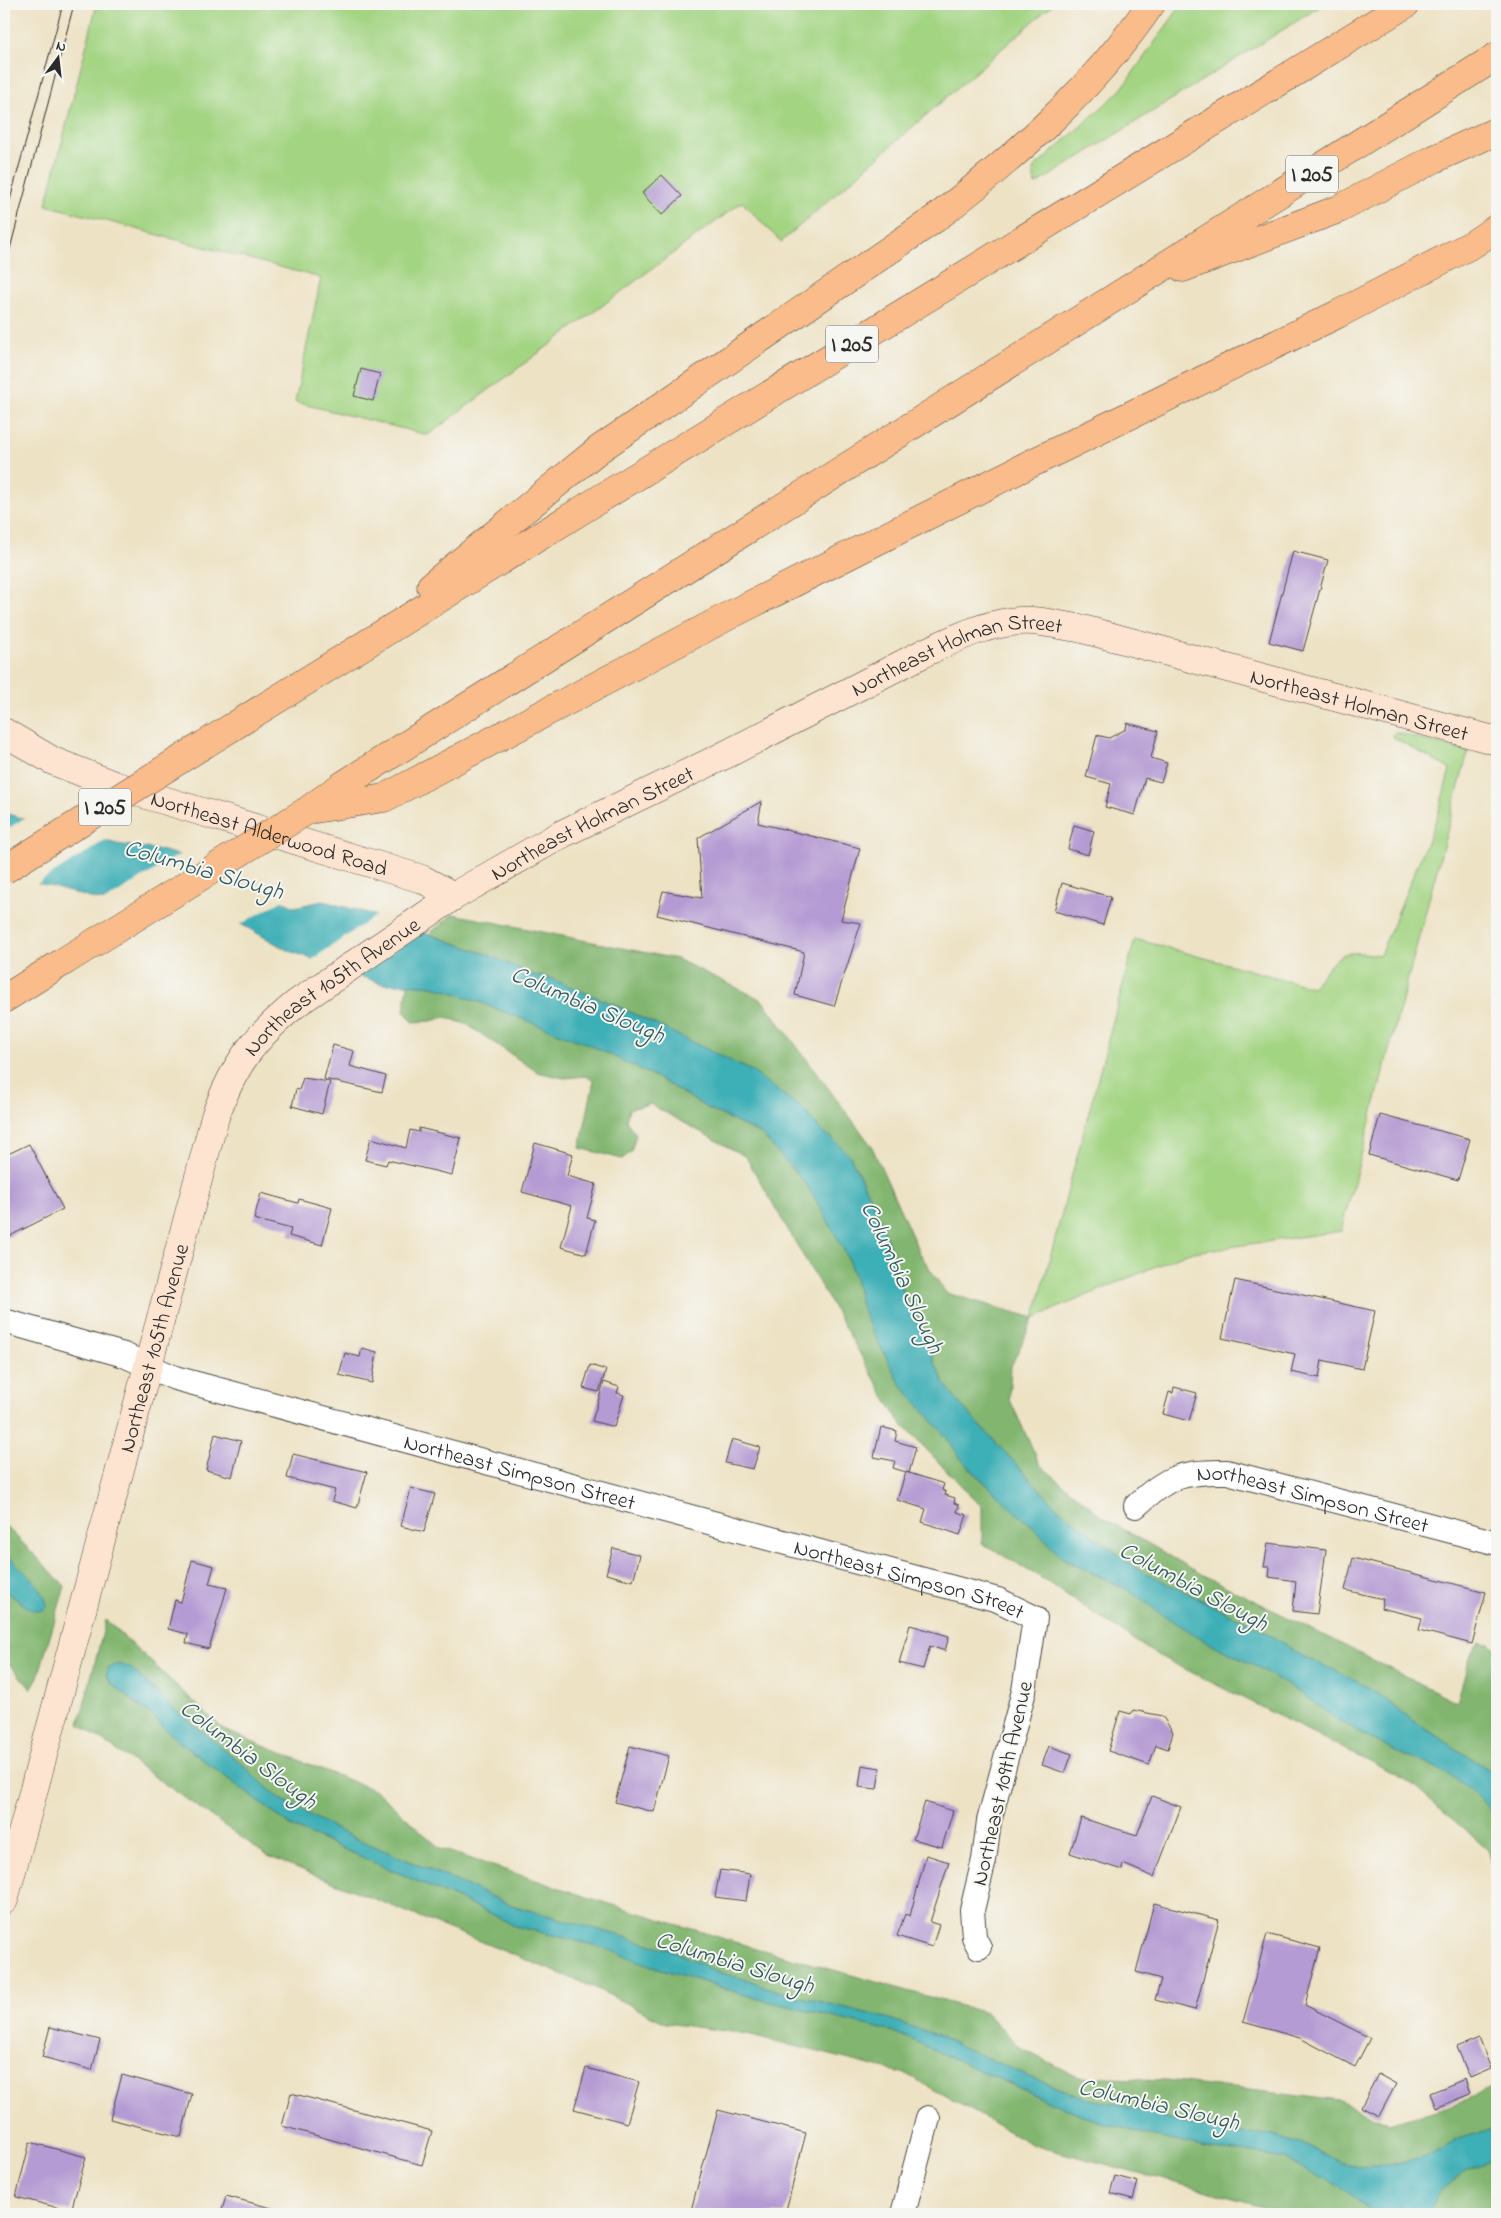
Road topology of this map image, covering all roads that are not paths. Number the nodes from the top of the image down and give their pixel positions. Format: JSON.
{"nodes":[{"id":1,"x":1151,"y":4,"type":"edge"},
{"id":2,"x":1406,"y":4,"type":"edge"},
{"id":3,"x":1497,"y":56,"type":"edge"},
{"id":4,"x":1497,"y":131,"type":"edge"},
{"id":5,"x":1497,"y":228,"type":"edge"},
{"id":6,"x":1124,"y":291,"type":"junction"},
{"id":7,"x":342,"y":658,"type":"junction"},
{"id":8,"x":4,"y":732,"type":"edge"},
{"id":9,"x":1497,"y":741,"type":"edge"},
{"id":10,"x":308,"y":810,"type":"junction"},
{"id":11,"x":4,"y":870,"type":"edge"},
{"id":12,"x":454,"y":896,"type":"junction"},
{"id":13,"x":4,"y":999,"type":"edge"},
{"id":14,"x":4,"y":1321,"type":"edge"},
{"id":15,"x":149,"y":1366,"type":"junction"},
{"id":16,"x":1136,"y":1506,"type":"dead end"},
{"id":17,"x":1497,"y":1543,"type":"edge"},
{"id":18,"x":1035,"y":1618,"type":"joint"},
{"id":19,"x":4,"y":1900,"type":"edge"},
{"id":20,"x":979,"y":1947,"type":"dead end"},
{"id":21,"x":928,"y":2118,"type":"dead end"},
{"id":22,"x":903,"y":2214,"type":"edge"}],
"edges":[{"from":1,"to":7,"type":"highway"},
{"from":2,"to":7,"type":"highway","number":"I 205"},
{"from":3,"to":6,"type":"highway","number":"I 205"},
{"from":4,"to":6,"type":"highway"},
{"from":5,"to":10,"type":"highway"},
{"from":6,"to":10,"type":"highway","number":"I 205"},
{"from":7,"to":11,"type":"highway","number":"I 205","bridge":true},
{"from":8,"to":12,"type":"street","name":"Northeast Alderwood Road"},
{"from":9,"to":12,"type":"street","name":"Northeast Holman Street"},
{"from":10,"to":13,"type":"highway","number":"I 205","bridge":true},
{"from":12,"to":15,"type":"street","name":"Northeast 105th Avenue"},
{"from":14,"to":15,"type":"street","name":"Northeast Simpson Street"},
{"from":15,"to":18,"type":"street","name":"Northeast Simpson Street"},
{"from":15,"to":19,"type":"street","name":"Northeast 105th Avenue"},
{"from":16,"to":17,"type":"street","name":"Northeast Simpson Street"},
{"from":18,"to":20,"type":"street","name":"Northeast 109th Avenue"},
{"from":21,"to":22,"type":"street"}]}
